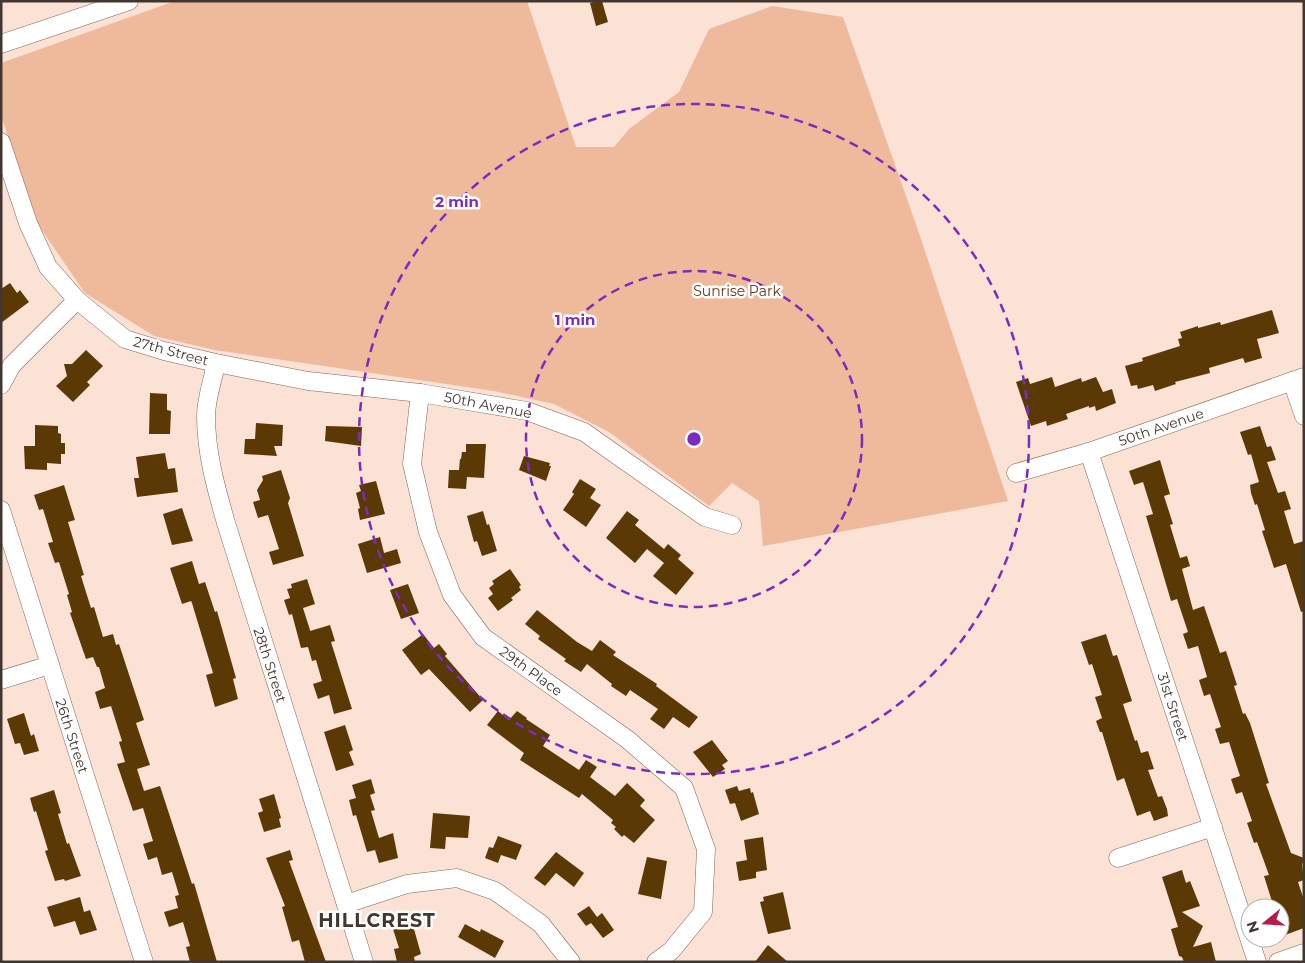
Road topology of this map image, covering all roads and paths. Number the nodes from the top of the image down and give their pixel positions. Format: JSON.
{"nodes":[{"id":1,"x":129,"y":1,"type":"edge"},
{"id":2,"x":1,"y":44,"type":"edge"},
{"id":3,"x":1,"y":142,"type":"edge"},
{"id":4,"x":77,"y":300,"type":"junction"},
{"id":5,"x":216,"y":363,"type":"junction"},
{"id":6,"x":1298,"y":379,"type":"edge"},
{"id":7,"x":1,"y":385,"type":"edge"},
{"id":8,"x":420,"y":393,"type":"junction"},
{"id":9,"x":1304,"y":416,"type":"edge"},
{"id":10,"x":1089,"y":452,"type":"junction"},
{"id":11,"x":1016,"y":473,"type":"dead end"},
{"id":12,"x":1,"y":510,"type":"edge"},
{"id":13,"x":732,"y":525,"type":"dead end"},
{"id":14,"x":50,"y":665,"type":"junction"},
{"id":15,"x":1,"y":680,"type":"edge"},
{"id":16,"x":1213,"y":827,"type":"junction"},
{"id":17,"x":1118,"y":858,"type":"dead end"},
{"id":18,"x":346,"y":904,"type":"junction"},
{"id":19,"x":1304,"y":953,"type":"edge"},
{"id":20,"x":144,"y":962,"type":"edge"},
{"id":21,"x":364,"y":962,"type":"edge"},
{"id":22,"x":571,"y":962,"type":"edge"},
{"id":23,"x":656,"y":962,"type":"edge"},
{"id":24,"x":1258,"y":962,"type":"edge"},
{"id":25,"x":1278,"y":962,"type":"edge"}],
"edges":[{"from":1,"to":2,"type":"street"},
{"from":3,"to":4,"type":"street","name":"27th Street"},
{"from":4,"to":5,"type":"street","name":"27th Street"},
{"from":4,"to":7,"type":"street"},
{"from":5,"to":8,"type":"street","name":"50th Avenue"},
{"from":5,"to":18,"type":"street","name":"28th Street"},
{"from":6,"to":9,"type":"street"},
{"from":6,"to":10,"type":"street","name":"50th Avenue"},
{"from":8,"to":13,"type":"street","name":"50th Avenue"},
{"from":8,"to":23,"type":"street","name":"29th Place"},
{"from":10,"to":11,"type":"street","name":"50th Avenue"},
{"from":10,"to":16,"type":"street","name":"31st Street"},
{"from":12,"to":14,"type":"street","name":"26th Street"},
{"from":14,"to":15,"type":"street"},
{"from":14,"to":20,"type":"street","name":"26th Street"},
{"from":16,"to":17,"type":"street"},
{"from":16,"to":24,"type":"street","name":"31st Street"},
{"from":18,"to":21,"type":"street","name":"28th Street"},
{"from":18,"to":22,"type":"street"},
{"from":19,"to":25,"type":"street"}]}
